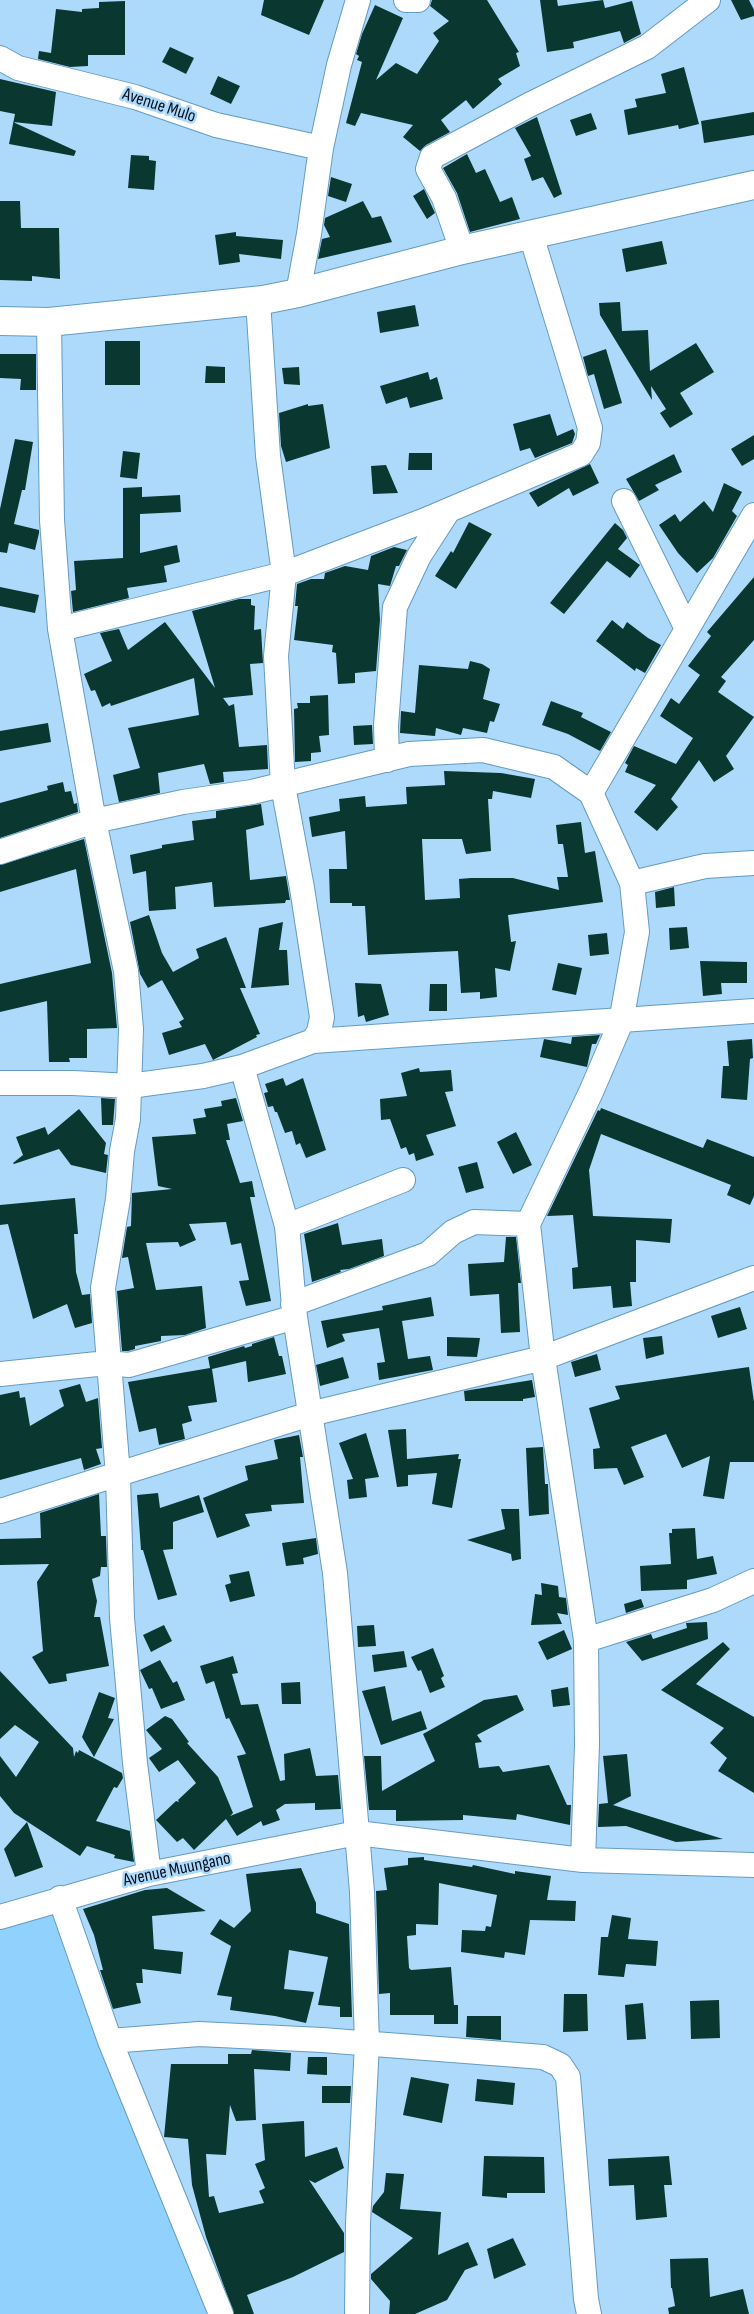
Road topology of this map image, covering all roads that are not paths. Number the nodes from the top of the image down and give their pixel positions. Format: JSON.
{"nodes":[{"id":1,"x":358,"y":0,"type":"edge"},
{"id":2,"x":406,"y":0,"type":"edge"},
{"id":3,"x":418,"y":0,"type":"edge"},
{"id":4,"x":708,"y":0,"type":"edge"},
{"id":5,"x":0,"y":58,"type":"edge"},
{"id":6,"x":320,"y":148,"type":"junction"},
{"id":7,"x":754,"y":185,"type":"edge"},
{"id":8,"x":531,"y":235,"type":"junction"},
{"id":9,"x":462,"y":250,"type":"junction"},
{"id":10,"x":298,"y":293,"type":"junction"},
{"id":11,"x":258,"y":300,"type":"junction"},
{"id":12,"x":0,"y":321,"type":"edge"},
{"id":13,"x":49,"y":322,"type":"junction"},
{"id":14,"x":624,"y":501,"type":"dead end"},
{"id":15,"x":448,"y":511,"type":"junction"},
{"id":16,"x":754,"y":515,"type":"edge"},
{"id":17,"x":284,"y":574,"type":"junction"},
{"id":18,"x":60,"y":629,"type":"junction"},
{"id":19,"x":687,"y":629,"type":"junction"},
{"id":20,"x":387,"y":760,"type":"junction"},
{"id":21,"x":283,"y":786,"type":"junction"},
{"id":22,"x":591,"y":793,"type":"junction"},
{"id":23,"x":94,"y":821,"type":"junction"},
{"id":24,"x":0,"y":852,"type":"edge"},
{"id":25,"x":754,"y":863,"type":"edge"},
{"id":26,"x":632,"y":883,"type":"junction"},
{"id":27,"x":754,"y":1012,"type":"edge"},
{"id":28,"x":621,"y":1022,"type":"junction"},
{"id":29,"x":313,"y":1041,"type":"junction"},
{"id":30,"x":242,"y":1067,"type":"junction"},
{"id":31,"x":0,"y":1083,"type":"edge"},
{"id":32,"x":130,"y":1086,"type":"junction"},
{"id":33,"x":403,"y":1180,"type":"dead end"},
{"id":34,"x":528,"y":1224,"type":"junction"},
{"id":35,"x":286,"y":1226,"type":"junction"},
{"id":36,"x":754,"y":1278,"type":"edge"},
{"id":37,"x":294,"y":1311,"type":"junction"},
{"id":38,"x":543,"y":1358,"type":"junction"},
{"id":39,"x":107,"y":1363,"type":"junction"},
{"id":40,"x":0,"y":1374,"type":"edge"},
{"id":41,"x":310,"y":1414,"type":"junction"},
{"id":42,"x":118,"y":1475,"type":"junction"},
{"id":43,"x":0,"y":1511,"type":"edge"},
{"id":44,"x":754,"y":1581,"type":"edge"},
{"id":45,"x":586,"y":1640,"type":"junction"},
{"id":46,"x":356,"y":1833,"type":"junction"},
{"id":47,"x":584,"y":1860,"type":"junction"},
{"id":48,"x":754,"y":1865,"type":"edge"},
{"id":49,"x":149,"y":1874,"type":"junction"},
{"id":50,"x":60,"y":1898,"type":"junction"},
{"id":51,"x":0,"y":1917,"type":"edge"},
{"id":52,"x":110,"y":2041,"type":"junction"},
{"id":53,"x":367,"y":2043,"type":"junction"},
{"id":54,"x":221,"y":2314,"type":"edge"},
{"id":55,"x":357,"y":2314,"type":"edge"},
{"id":56,"x":589,"y":2314,"type":"edge"}],
"edges":[{"from":1,"to":6,"type":"street"},
{"from":2,"to":3,"type":"street"},
{"from":4,"to":9,"type":"street"},
{"from":5,"to":6,"type":"street","name":"Avenue Mulo"},
{"from":6,"to":10,"type":"street"},
{"from":7,"to":8,"type":"main road"},
{"from":8,"to":9,"type":"main road"},
{"from":8,"to":15,"type":"street"},
{"from":9,"to":10,"type":"main road"},
{"from":10,"to":11,"type":"main road"},
{"from":11,"to":13,"type":"main road"},
{"from":11,"to":17,"type":"street"},
{"from":12,"to":13,"type":"main road"},
{"from":13,"to":18,"type":"street"},
{"from":14,"to":19,"type":"street"},
{"from":15,"to":17,"type":"street"},
{"from":15,"to":20,"type":"street"},
{"from":16,"to":19,"type":"street"},
{"from":17,"to":18,"type":"street"},
{"from":17,"to":21,"type":"street"},
{"from":18,"to":23,"type":"street"},
{"from":19,"to":22,"type":"street"},
{"from":20,"to":21,"type":"street"},
{"from":20,"to":22,"type":"street"},
{"from":21,"to":23,"type":"street"},
{"from":21,"to":29,"type":"street"},
{"from":22,"to":26,"type":"street"},
{"from":23,"to":24,"type":"street"},
{"from":23,"to":32,"type":"street"},
{"from":25,"to":26,"type":"street"},
{"from":26,"to":28,"type":"street"},
{"from":27,"to":28,"type":"street"},
{"from":28,"to":29,"type":"street"},
{"from":28,"to":34,"type":"street"},
{"from":29,"to":30,"type":"street"},
{"from":30,"to":32,"type":"street"},
{"from":30,"to":35,"type":"street"},
{"from":31,"to":32,"type":"street"},
{"from":32,"to":39,"type":"street"},
{"from":33,"to":35,"type":"street"},
{"from":34,"to":37,"type":"street"},
{"from":34,"to":38,"type":"street"},
{"from":35,"to":37,"type":"street"},
{"from":36,"to":38,"type":"street"},
{"from":37,"to":39,"type":"street"},
{"from":37,"to":41,"type":"street"},
{"from":38,"to":41,"type":"street"},
{"from":38,"to":45,"type":"street"},
{"from":39,"to":40,"type":"street"},
{"from":39,"to":42,"type":"street"},
{"from":41,"to":42,"type":"street"},
{"from":41,"to":46,"type":"street"},
{"from":42,"to":43,"type":"street"},
{"from":42,"to":49,"type":"street"},
{"from":44,"to":45,"type":"street"},
{"from":45,"to":47,"type":"street"},
{"from":46,"to":47,"type":"street","name":"Avenue Muungano"},
{"from":46,"to":49,"type":"street","name":"Avenue Muungano"},
{"from":46,"to":53,"type":"street"},
{"from":47,"to":48,"type":"street","name":"Avenue Muungano"},
{"from":49,"to":50,"type":"street","name":"Avenue Muungano"},
{"from":50,"to":51,"type":"street","name":"Avenue Muungano"},
{"from":50,"to":52,"type":"street"},
{"from":52,"to":53,"type":"street"},
{"from":52,"to":54,"type":"street"},
{"from":53,"to":55,"type":"street"},
{"from":53,"to":56,"type":"street"}]}
